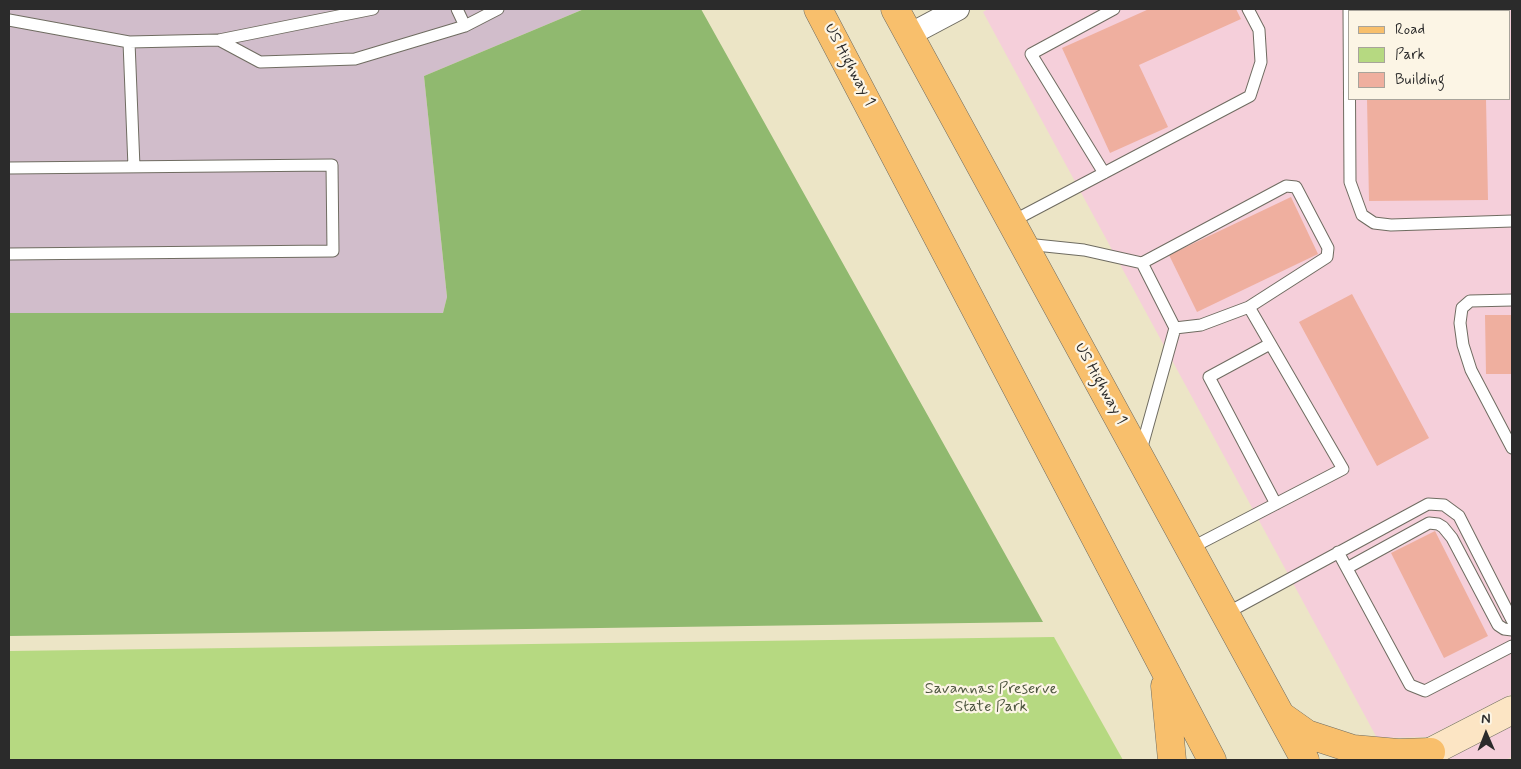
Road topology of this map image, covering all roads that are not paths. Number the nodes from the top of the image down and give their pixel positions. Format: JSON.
{"nodes":[{"id":1,"x":373,"y":9,"type":"edge"},
{"id":2,"x":457,"y":9,"type":"edge"},
{"id":3,"x":498,"y":9,"type":"edge"},
{"id":4,"x":818,"y":9,"type":"edge"},
{"id":5,"x":895,"y":9,"type":"edge"},
{"id":6,"x":958,"y":9,"type":"edge"},
{"id":7,"x":1114,"y":9,"type":"edge"},
{"id":8,"x":1248,"y":9,"type":"edge"},
{"id":9,"x":9,"y":20,"type":"edge"},
{"id":10,"x":465,"y":26,"type":"junction"},
{"id":11,"x":909,"y":35,"type":"junction"},
{"id":12,"x":219,"y":40,"type":"junction"},
{"id":13,"x":129,"y":42,"type":"junction"},
{"id":14,"x":1350,"y":100,"type":"edge"},
{"id":15,"x":134,"y":167,"type":"junction"},
{"id":16,"x":9,"y":168,"type":"edge"},
{"id":17,"x":1104,"y":173,"type":"junction"},
{"id":18,"x":1512,"y":221,"type":"edge"},
{"id":19,"x":1017,"y":233,"type":"junction"},
{"id":20,"x":9,"y":254,"type":"edge"},
{"id":21,"x":1142,"y":263,"type":"junction"},
{"id":22,"x":1512,"y":300,"type":"edge"},
{"id":23,"x":1249,"y":307,"type":"junction"},
{"id":24,"x":1175,"y":328,"type":"junction"},
{"id":25,"x":1270,"y":344,"type":"junction"},
{"id":26,"x":1512,"y":448,"type":"edge"},
{"id":27,"x":1139,"y":456,"type":"junction"},
{"id":28,"x":1276,"y":504,"type":"junction"},
{"id":29,"x":1189,"y":549,"type":"junction"},
{"id":30,"x":1338,"y":552,"type":"junction"},
{"id":31,"x":1346,"y":568,"type":"junction"},
{"id":32,"x":1225,"y":614,"type":"junction"},
{"id":33,"x":1512,"y":620,"type":"edge"},
{"id":34,"x":1512,"y":630,"type":"edge"},
{"id":35,"x":1512,"y":646,"type":"edge"},
{"id":36,"x":1163,"y":670,"type":"junction"},
{"id":37,"x":1512,"y":710,"type":"edge"},
{"id":38,"x":1280,"y":714,"type":"junction"},
{"id":39,"x":1423,"y":756,"type":"edge"},
{"id":40,"x":1172,"y":760,"type":"edge"},
{"id":41,"x":1212,"y":760,"type":"edge"},
{"id":42,"x":1305,"y":760,"type":"edge"}],
"edges":[{"from":1,"to":12,"type":"lane"},
{"from":2,"to":10,"type":"lane"},
{"from":3,"to":10,"type":"lane"},
{"from":4,"to":36,"type":"main road","name":"US Highway 1"},
{"from":5,"to":11,"type":"main road","name":"US Highway 1"},
{"from":6,"to":11,"type":"street"},
{"from":7,"to":17,"type":"lane"},
{"from":8,"to":17,"type":"lane"},
{"from":9,"to":13,"type":"lane"},
{"from":10,"to":12,"type":"lane"},
{"from":11,"to":19,"type":"main road","name":"US Highway 1"},
{"from":12,"to":13,"type":"lane"},
{"from":13,"to":15,"type":"lane"},
{"from":14,"to":18,"type":"lane"},
{"from":15,"to":16,"type":"lane"},
{"from":15,"to":20,"type":"lane"},
{"from":17,"to":19,"type":"lane"},
{"from":19,"to":21,"type":"lane"},
{"from":19,"to":27,"type":"main road","name":"US Highway 1"},
{"from":21,"to":23,"type":"lane"},
{"from":21,"to":24,"type":"lane"},
{"from":22,"to":26,"type":"lane"},
{"from":23,"to":24,"type":"lane"},
{"from":23,"to":25,"type":"lane"},
{"from":24,"to":27,"type":"lane"},
{"from":25,"to":28,"type":"lane"},
{"from":25,"to":28,"type":"lane"},
{"from":27,"to":29,"type":"main road","name":"US Highway 1"},
{"from":28,"to":29,"type":"lane"},
{"from":29,"to":32,"type":"main road","name":"US Highway 1"},
{"from":30,"to":31,"type":"lane"},
{"from":30,"to":32,"type":"lane"},
{"from":30,"to":33,"type":"lane"},
{"from":31,"to":34,"type":"lane"},
{"from":31,"to":35,"type":"lane"},
{"from":32,"to":38,"type":"main road","name":"US Highway 1"},
{"from":36,"to":40,"type":"main road"},
{"from":36,"to":41,"type":"main road","name":"US Highway 1"},
{"from":37,"to":39,"type":"street"},
{"from":38,"to":39,"type":"main road"},
{"from":38,"to":42,"type":"main road","name":"US Highway 1"}]}
